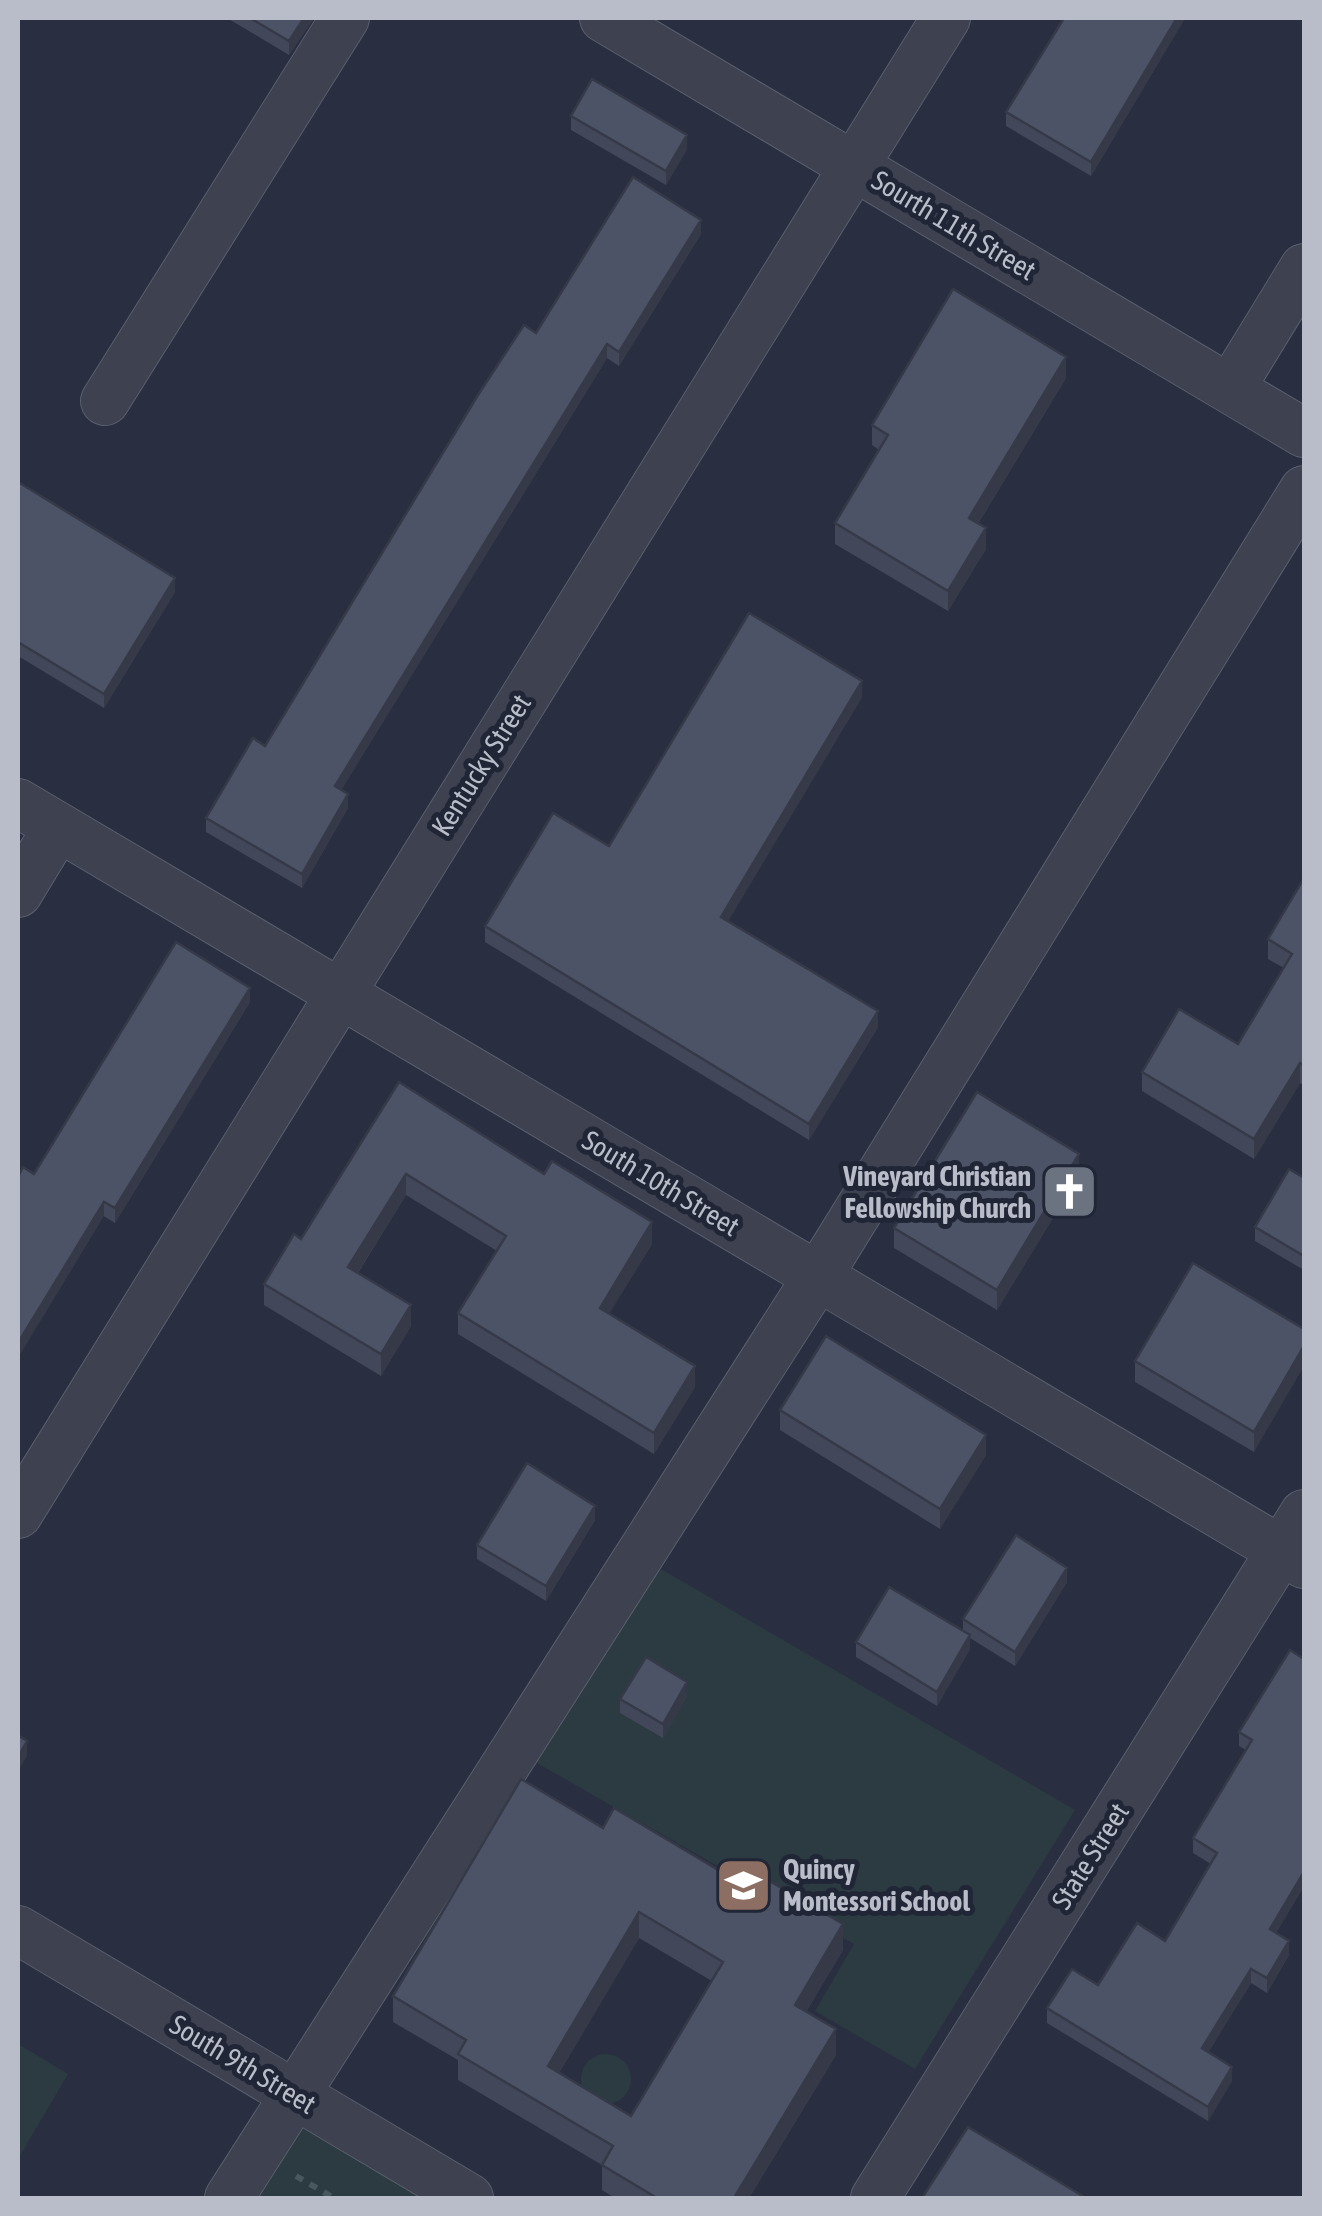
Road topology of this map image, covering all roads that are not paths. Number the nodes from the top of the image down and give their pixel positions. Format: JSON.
{"nodes":[{"id":1,"x":346,"y":18,"type":"edge"},
{"id":2,"x":604,"y":18,"type":"edge"},
{"id":3,"x":946,"y":18,"type":"edge"},
{"id":4,"x":853,"y":165,"type":"junction"},
{"id":5,"x":1301,"y":280,"type":"edge"},
{"id":6,"x":1230,"y":389,"type":"junction"},
{"id":7,"x":104,"y":402,"type":"dead end"},
{"id":8,"x":1304,"y":433,"type":"edge"},
{"id":9,"x":1304,"y":490,"type":"edge"},
{"id":10,"x":18,"y":803,"type":"edge"},
{"id":11,"x":58,"y":827,"type":"junction"},
{"id":12,"x":18,"y":893,"type":"edge"},
{"id":13,"x":339,"y":993,"type":"junction"},
{"id":14,"x":818,"y":1276,"type":"junction"},
{"id":15,"x":18,"y":1514,"type":"edge"},
{"id":16,"x":1297,"y":1542,"type":"edge"},
{"id":17,"x":18,"y":1930,"type":"edge"},
{"id":18,"x":294,"y":2095,"type":"junction"},
{"id":19,"x":229,"y":2198,"type":"edge"},
{"id":20,"x":469,"y":2198,"type":"edge"},
{"id":21,"x":875,"y":2198,"type":"edge"}],
"edges":[{"from":1,"to":7,"type":"street"},
{"from":2,"to":4,"type":"street","name":"Sourth 11th Street"},
{"from":3,"to":4,"type":"street","name":"Kentucky Street"},
{"from":4,"to":6,"type":"street","name":"Sourth 11th Street"},
{"from":4,"to":13,"type":"street","name":"Kentucky Street"},
{"from":5,"to":6,"type":"street"},
{"from":6,"to":8,"type":"street","name":"Sourth 11th Street"},
{"from":9,"to":14,"type":"street"},
{"from":10,"to":11,"type":"street","name":"South 10th Street"},
{"from":11,"to":12,"type":"street"},
{"from":11,"to":13,"type":"street","name":"South 10th Street"},
{"from":13,"to":14,"type":"street","name":"South 10th Street"},
{"from":13,"to":15,"type":"street","name":"Kentucky Street"},
{"from":14,"to":16,"type":"street","name":"South 10th Street"},
{"from":14,"to":18,"type":"street"},
{"from":16,"to":21,"type":"street","name":"State Street"},
{"from":17,"to":18,"type":"street","name":"South 9th Street"},
{"from":18,"to":19,"type":"street"},
{"from":18,"to":20,"type":"street","name":"South 9th Street"}]}
